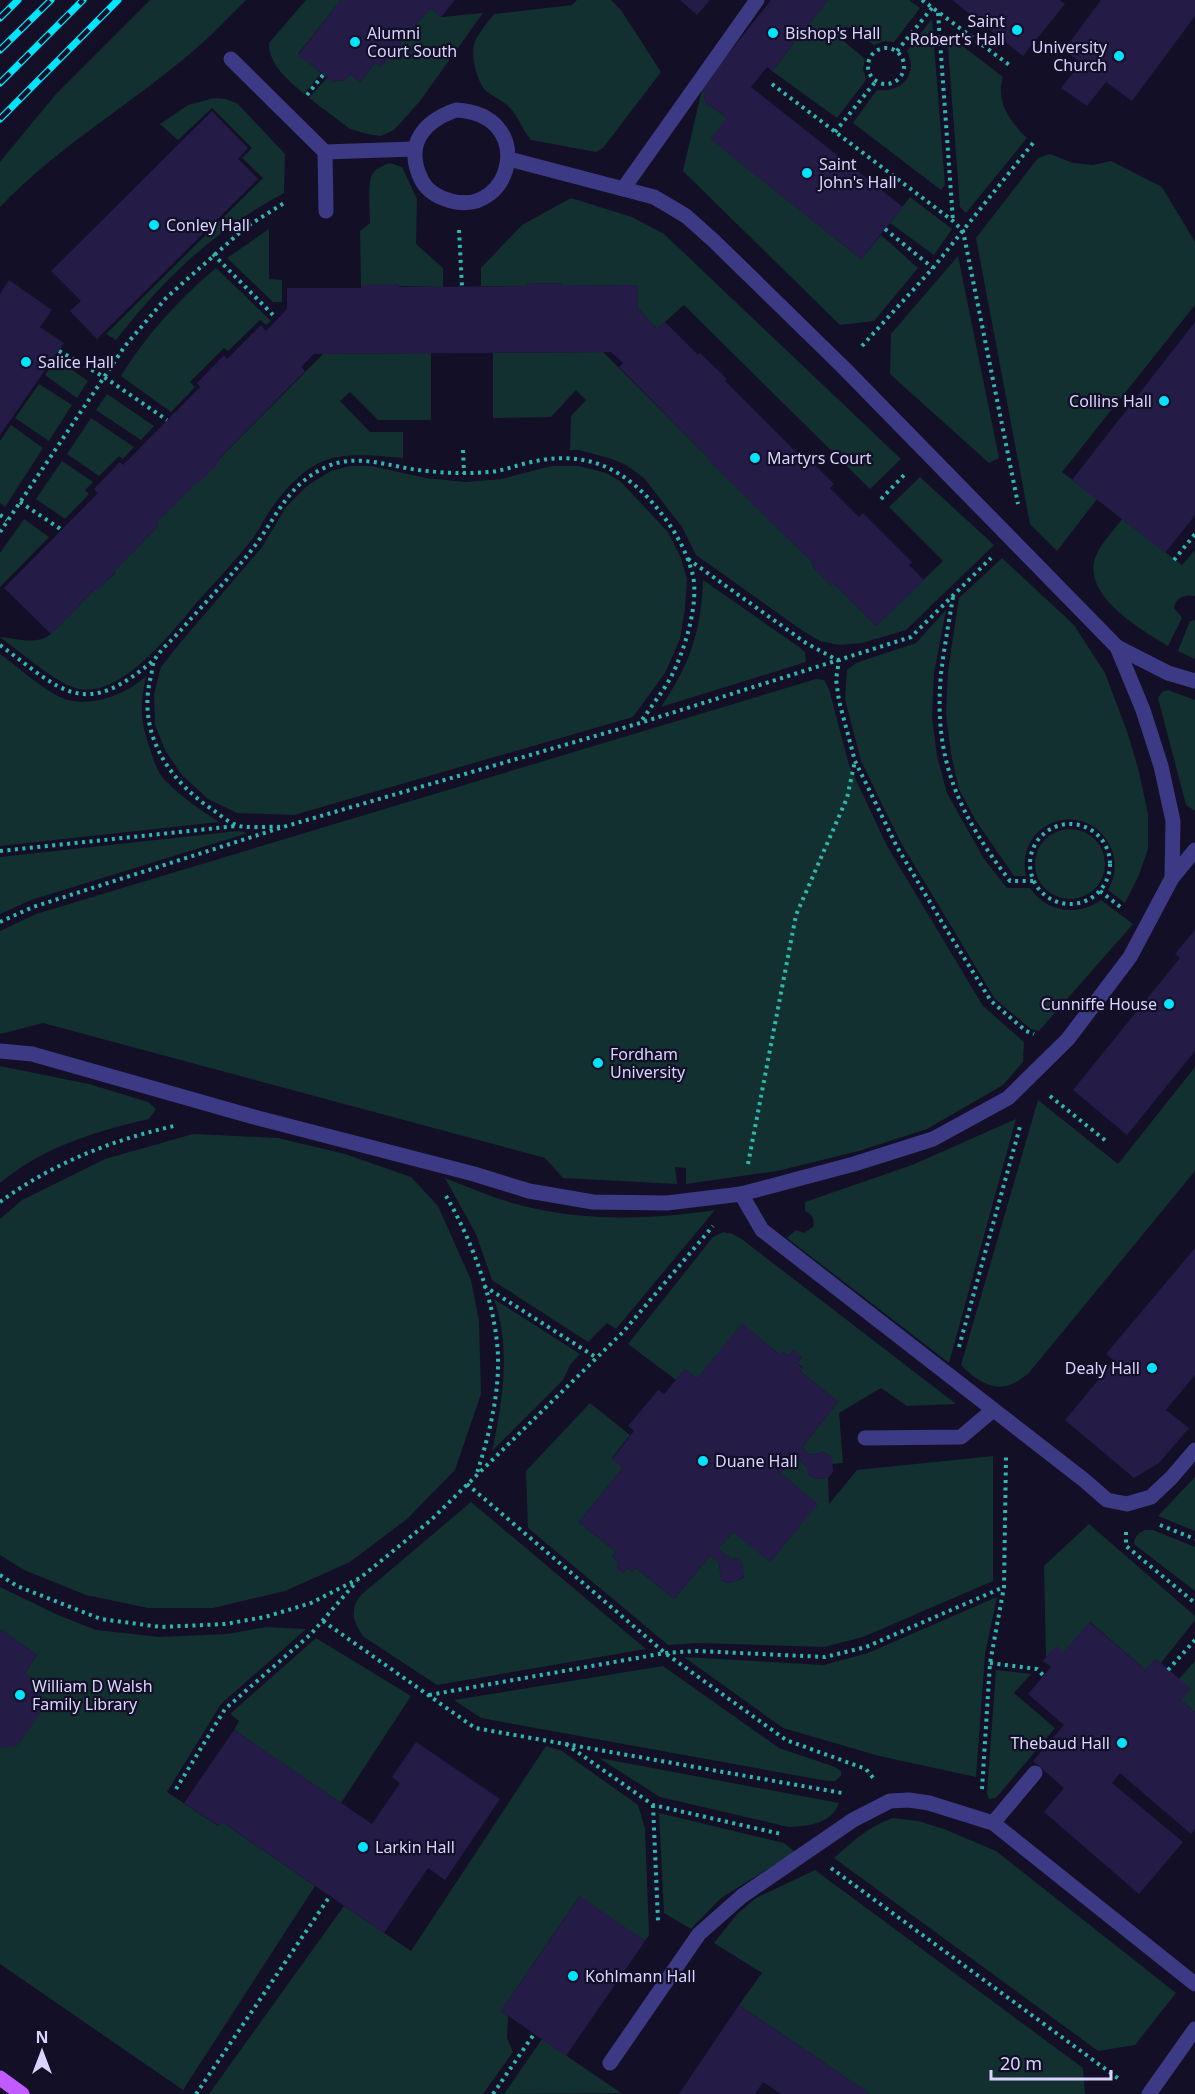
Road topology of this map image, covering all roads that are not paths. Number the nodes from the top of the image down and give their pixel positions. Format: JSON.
{"nodes":[{"id":1,"x":757,"y":0,"type":"edge"},
{"id":2,"x":231,"y":59,"type":"dead end"},
{"id":3,"x":414,"y":149,"type":"junction"},
{"id":4,"x":325,"y":153,"type":"junction"},
{"id":5,"x":508,"y":159,"type":"junction"},
{"id":6,"x":623,"y":189,"type":"junction"},
{"id":7,"x":326,"y":211,"type":"dead end"},
{"id":8,"x":1117,"y":647,"type":"junction"},
{"id":9,"x":1195,"y":681,"type":"edge"},
{"id":10,"x":1195,"y":850,"type":"edge"},
{"id":11,"x":1172,"y":878,"type":"junction"},
{"id":12,"x":0,"y":1051,"type":"edge"},
{"id":13,"x":741,"y":1194,"type":"junction"},
{"id":14,"x":993,"y":1410,"type":"junction"},
{"id":15,"x":865,"y":1438,"type":"dead end"},
{"id":16,"x":1195,"y":1450,"type":"edge"},
{"id":17,"x":1035,"y":1773,"type":"dead end"},
{"id":18,"x":986,"y":1821,"type":"junction"},
{"id":19,"x":1195,"y":1984,"type":"edge"},
{"id":20,"x":1195,"y":2029,"type":"edge"},
{"id":21,"x":610,"y":2063,"type":"dead end"},
{"id":22,"x":0,"y":2078,"type":"edge"},
{"id":23,"x":22,"y":2094,"type":"edge"},
{"id":24,"x":1149,"y":2094,"type":"edge"}],
"edges":[{"from":1,"to":6,"type":"lane"},
{"from":2,"to":4,"type":"lane"},
{"from":3,"to":4,"type":"lane"},
{"from":3,"to":5,"type":"lane"},
{"from":3,"to":5,"type":"lane"},
{"from":4,"to":7,"type":"lane"},
{"from":5,"to":6,"type":"lane"},
{"from":6,"to":8,"type":"lane"},
{"from":8,"to":9,"type":"lane"},
{"from":8,"to":11,"type":"lane"},
{"from":10,"to":11,"type":"lane"},
{"from":11,"to":13,"type":"lane"},
{"from":12,"to":13,"type":"lane"},
{"from":13,"to":14,"type":"lane"},
{"from":14,"to":15,"type":"lane"},
{"from":14,"to":16,"type":"lane"},
{"from":17,"to":18,"type":"lane"},
{"from":18,"to":19,"type":"lane"},
{"from":18,"to":21,"type":"lane"},
{"from":20,"to":24,"type":"lane"},
{"from":22,"to":23,"type":"main road"}]}
